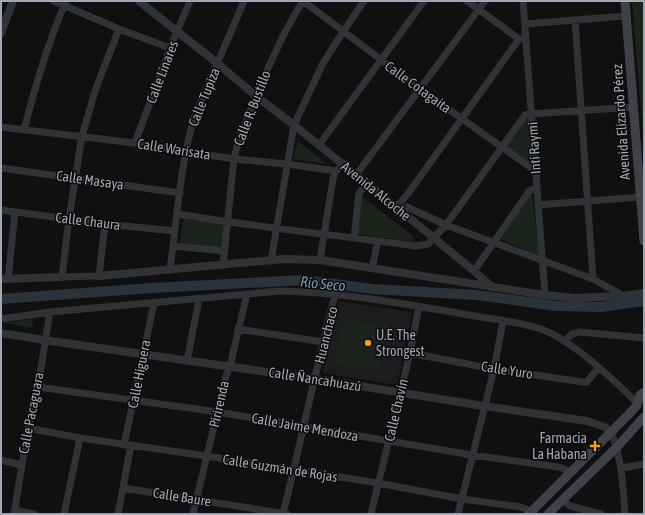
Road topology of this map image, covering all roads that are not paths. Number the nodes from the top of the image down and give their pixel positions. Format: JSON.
{"nodes":[{"id":1,"x":13,"y":1,"type":"edge"},
{"id":2,"x":54,"y":1,"type":"edge"},
{"id":3,"x":139,"y":1,"type":"edge"},
{"id":4,"x":190,"y":1,"type":"edge"},
{"id":5,"x":244,"y":1,"type":"edge"},
{"id":6,"x":303,"y":1,"type":"edge"},
{"id":7,"x":364,"y":1,"type":"edge"},
{"id":8,"x":424,"y":1,"type":"edge"},
{"id":9,"x":467,"y":1,"type":"edge"},
{"id":10,"x":485,"y":1,"type":"edge"},
{"id":11,"x":523,"y":1,"type":"edge"},
{"id":12,"x":625,"y":1,"type":"edge"},
{"id":13,"x":65,"y":3,"type":"edge"},
{"id":14,"x":479,"y":9,"type":"junction"},
{"id":15,"x":626,"y":16,"type":"junction"},
{"id":16,"x":575,"y":20,"type":"junction"},
{"id":17,"x":524,"y":24,"type":"junction"},
{"id":18,"x":119,"y":29,"type":"junction"},
{"id":19,"x":177,"y":31,"type":"junction"},
{"id":20,"x":343,"y":32,"type":"junction"},
{"id":21,"x":1,"y":33,"type":"edge"},
{"id":22,"x":522,"y":39,"type":"junction"},
{"id":23,"x":170,"y":48,"type":"junction"},
{"id":24,"x":381,"y":60,"type":"junction"},
{"id":25,"x":217,"y":63,"type":"junction"},
{"id":26,"x":420,"y":89,"type":"junction"},
{"id":27,"x":256,"y":96,"type":"junction"},
{"id":28,"x":634,"y":107,"type":"junction"},
{"id":29,"x":582,"y":110,"type":"junction"},
{"id":30,"x":531,"y":114,"type":"junction"},
{"id":31,"x":461,"y":118,"type":"junction"},
{"id":32,"x":294,"y":125,"type":"junction"},
{"id":33,"x":1,"y":127,"type":"edge"},
{"id":34,"x":24,"y":130,"type":"junction"},
{"id":35,"x":82,"y":136,"type":"junction"},
{"id":36,"x":135,"y":143,"type":"junction"},
{"id":37,"x":319,"y":145,"type":"junction"},
{"id":38,"x":502,"y":148,"type":"junction"},
{"id":39,"x":186,"y":151,"type":"junction"},
{"id":40,"x":234,"y":159,"type":"junction"},
{"id":41,"x":287,"y":164,"type":"junction"},
{"id":42,"x":344,"y":164,"type":"junction"},
{"id":43,"x":535,"y":167,"type":"junction"},
{"id":44,"x":1,"y":168,"type":"edge"},
{"id":45,"x":336,"y":171,"type":"junction"},
{"id":46,"x":356,"y":175,"type":"junction"},
{"id":47,"x":76,"y":178,"type":"junction"},
{"id":48,"x":366,"y":183,"type":"junction"},
{"id":49,"x":537,"y":188,"type":"junction"},
{"id":50,"x":180,"y":193,"type":"junction"},
{"id":51,"x":641,"y":197,"type":"junction"},
{"id":52,"x":589,"y":202,"type":"junction"},
{"id":53,"x":538,"y":205,"type":"junction"},
{"id":54,"x":396,"y":207,"type":"junction"},
{"id":55,"x":1,"y":210,"type":"edge"},
{"id":56,"x":15,"y":212,"type":"junction"},
{"id":57,"x":177,"y":214,"type":"junction"},
{"id":58,"x":69,"y":218,"type":"junction"},
{"id":59,"x":227,"y":222,"type":"junction"},
{"id":60,"x":105,"y":224,"type":"junction"},
{"id":61,"x":446,"y":225,"type":"junction"},
{"id":62,"x":277,"y":227,"type":"junction"},
{"id":63,"x":174,"y":231,"type":"junction"},
{"id":64,"x":644,"y":231,"type":"edge"},
{"id":65,"x":324,"y":234,"type":"junction"},
{"id":66,"x":354,"y":238,"type":"junction"},
{"id":67,"x":434,"y":238,"type":"junction"},
{"id":68,"x":378,"y":241,"type":"junction"},
{"id":69,"x":644,"y":241,"type":"edge"},
{"id":70,"x":494,"y":242,"type":"junction"},
{"id":71,"x":173,"y":246,"type":"junction"},
{"id":72,"x":224,"y":251,"type":"junction"},
{"id":73,"x":320,"y":260,"type":"junction"},
{"id":74,"x":542,"y":260,"type":"junction"},
{"id":75,"x":271,"y":261,"type":"junction"},
{"id":76,"x":223,"y":265,"type":"junction"},
{"id":77,"x":372,"y":268,"type":"junction"},
{"id":78,"x":170,"y":269,"type":"junction"},
{"id":79,"x":474,"y":271,"type":"junction"},
{"id":80,"x":99,"y":276,"type":"junction"},
{"id":81,"x":62,"y":277,"type":"junction"},
{"id":82,"x":4,"y":279,"type":"edge"},
{"id":83,"x":594,"y":279,"type":"junction"},
{"id":84,"x":492,"y":287,"type":"junction"},
{"id":85,"x":644,"y":293,"type":"edge"},
{"id":86,"x":247,"y":294,"type":"junction"},
{"id":87,"x":335,"y":295,"type":"junction"},
{"id":88,"x":545,"y":295,"type":"junction"},
{"id":89,"x":624,"y":296,"type":"junction"},
{"id":90,"x":199,"y":299,"type":"junction"},
{"id":91,"x":154,"y":303,"type":"junction"},
{"id":92,"x":419,"y":306,"type":"junction"},
{"id":93,"x":50,"y":312,"type":"junction"},
{"id":94,"x":1,"y":319,"type":"edge"},
{"id":95,"x":504,"y":321,"type":"junction"},
{"id":96,"x":238,"y":329,"type":"junction"},
{"id":97,"x":1,"y":333,"type":"edge"},
{"id":98,"x":644,"y":338,"type":"edge"},
{"id":99,"x":44,"y":340,"type":"junction"},
{"id":100,"x":565,"y":341,"type":"junction"},
{"id":101,"x":323,"y":342,"type":"junction"},
{"id":102,"x":410,"y":353,"type":"junction"},
{"id":103,"x":142,"y":354,"type":"junction"},
{"id":104,"x":187,"y":361,"type":"junction"},
{"id":105,"x":230,"y":366,"type":"junction"},
{"id":106,"x":598,"y":368,"type":"junction"},
{"id":107,"x":494,"y":369,"type":"junction"},
{"id":108,"x":316,"y":379,"type":"junction"},
{"id":109,"x":38,"y":387,"type":"junction"},
{"id":110,"x":624,"y":390,"type":"junction"},
{"id":111,"x":400,"y":393,"type":"junction"},
{"id":112,"x":643,"y":393,"type":"edge"},
{"id":113,"x":134,"y":401,"type":"junction"},
{"id":114,"x":637,"y":404,"type":"junction"},
{"id":115,"x":484,"y":406,"type":"junction"},
{"id":116,"x":218,"y":412,"type":"junction"},
{"id":117,"x":644,"y":413,"type":"edge"},
{"id":118,"x":644,"y":417,"type":"edge"},
{"id":119,"x":304,"y":426,"type":"junction"},
{"id":120,"x":28,"y":428,"type":"junction"},
{"id":121,"x":612,"y":432,"type":"junction"},
{"id":122,"x":80,"y":438,"type":"junction"},
{"id":123,"x":389,"y":441,"type":"junction"},
{"id":124,"x":128,"y":445,"type":"junction"},
{"id":125,"x":617,"y":447,"type":"junction"},
{"id":126,"x":472,"y":455,"type":"junction"},
{"id":127,"x":207,"y":456,"type":"junction"},
{"id":128,"x":1,"y":460,"type":"edge"},
{"id":129,"x":644,"y":464,"type":"edge"},
{"id":130,"x":21,"y":465,"type":"junction"},
{"id":131,"x":622,"y":468,"type":"junction"},
{"id":132,"x":293,"y":470,"type":"junction"},
{"id":133,"x":570,"y":472,"type":"junction"},
{"id":134,"x":378,"y":484,"type":"junction"},
{"id":135,"x":123,"y":488,"type":"junction"},
{"id":136,"x":197,"y":499,"type":"junction"},
{"id":137,"x":462,"y":499,"type":"junction"},
{"id":138,"x":562,"y":500,"type":"junction"},
{"id":139,"x":14,"y":512,"type":"edge"},
{"id":140,"x":530,"y":513,"type":"edge"},
{"id":141,"x":34,"y":514,"type":"edge"},
{"id":142,"x":64,"y":514,"type":"edge"},
{"id":143,"x":118,"y":514,"type":"edge"},
{"id":144,"x":193,"y":514,"type":"edge"},
{"id":145,"x":284,"y":514,"type":"edge"},
{"id":146,"x":371,"y":514,"type":"edge"},
{"id":147,"x":458,"y":514,"type":"edge"},
{"id":148,"x":548,"y":514,"type":"edge"},
{"id":149,"x":601,"y":514,"type":"edge"},
{"id":150,"x":625,"y":514,"type":"edge"}],
"edges":[{"from":1,"to":21,"type":"street"},
{"from":2,"to":13,"type":"street"},
{"from":3,"to":19,"type":"street","name":"Avenida Alcoche"},
{"from":4,"to":19,"type":"street","name":"Calle Linares"},
{"from":5,"to":25,"type":"street","name":"Calle Tupiza"},
{"from":6,"to":20,"type":"street","name":"Calle Cotagaita"},
{"from":6,"to":27,"type":"street","name":"Calle R. Bustillo"},
{"from":7,"to":20,"type":"street"},
{"from":8,"to":24,"type":"street"},
{"from":9,"to":14,"type":"street"},
{"from":10,"to":14,"type":"street"},
{"from":11,"to":17,"type":"street","name":"Inti Raymi"},
{"from":12,"to":15,"type":"main road","name":"Avenida Elizardo Pérez"},
{"from":13,"to":18,"type":"street"},
{"from":13,"to":34,"type":"street"},
{"from":14,"to":22,"type":"street"},
{"from":14,"to":26,"type":"street"},
{"from":15,"to":16,"type":"street"},
{"from":15,"to":28,"type":"main road","name":"Avenida Elizardo Pérez"},
{"from":16,"to":17,"type":"street"},
{"from":16,"to":29,"type":"street"},
{"from":17,"to":22,"type":"street","name":"Inti Raymi"},
{"from":18,"to":23,"type":"street"},
{"from":18,"to":35,"type":"street"},
{"from":19,"to":23,"type":"street","name":"Calle Linares"},
{"from":19,"to":25,"type":"street","name":"Avenida Alcoche"},
{"from":20,"to":24,"type":"street","name":"Calle Cotagaita"},
{"from":20,"to":32,"type":"street"},
{"from":22,"to":30,"type":"street","name":"Inti Raymi"},
{"from":22,"to":31,"type":"street"},
{"from":23,"to":36,"type":"street","name":"Calle Linares"},
{"from":24,"to":26,"type":"street","name":"Calle Cotagaita"},
{"from":24,"to":37,"type":"street"},
{"from":25,"to":27,"type":"street","name":"Avenida Alcoche"},
{"from":25,"to":39,"type":"street","name":"Calle Tupiza"},
{"from":26,"to":31,"type":"street","name":"Calle Cotagaita"},
{"from":26,"to":46,"type":"street"},
{"from":27,"to":32,"type":"street","name":"Avenida Alcoche"},
{"from":27,"to":40,"type":"street","name":"Calle R. Bustillo"},
{"from":28,"to":29,"type":"street"},
{"from":28,"to":51,"type":"main road","name":"Avenida Elizardo Pérez"},
{"from":29,"to":30,"type":"street"},
{"from":29,"to":52,"type":"street"},
{"from":30,"to":38,"type":"street"},
{"from":30,"to":43,"type":"street","name":"Inti Raymi"},
{"from":31,"to":38,"type":"street","name":"Calle Cotagaita"},
{"from":31,"to":54,"type":"street"},
{"from":32,"to":37,"type":"street","name":"Avenida Alcoche"},
{"from":32,"to":41,"type":"street"},
{"from":33,"to":34,"type":"street","name":"Calle Warisata"},
{"from":34,"to":35,"type":"street","name":"Calle Warisata"},
{"from":35,"to":36,"type":"street","name":"Calle Warisata"},
{"from":35,"to":47,"type":"street"},
{"from":36,"to":39,"type":"street","name":"Calle Warisata"},
{"from":37,"to":42,"type":"street","name":"Avenida Alcoche"},
{"from":38,"to":43,"type":"street","name":"Calle Cotagaita"},
{"from":38,"to":61,"type":"street"},
{"from":39,"to":40,"type":"street","name":"Calle Warisata"},
{"from":39,"to":50,"type":"street","name":"Calle Tupiza"},
{"from":40,"to":41,"type":"street","name":"Calle Warisata"},
{"from":40,"to":59,"type":"street","name":"Calle R. Bustillo"},
{"from":41,"to":45,"type":"street","name":"Calle Warisata"},
{"from":41,"to":62,"type":"street"},
{"from":42,"to":45,"type":"street"},
{"from":42,"to":46,"type":"street","name":"Avenida Alcoche"},
{"from":43,"to":49,"type":"street","name":"Inti Raymi"},
{"from":44,"to":47,"type":"street","name":"Calle Masaya"},
{"from":45,"to":65,"type":"street"},
{"from":46,"to":48,"type":"street","name":"Avenida Alcoche"},
{"from":47,"to":50,"type":"street","name":"Calle Masaya"},
{"from":47,"to":58,"type":"street"},
{"from":48,"to":54,"type":"street","name":"Avenida Alcoche"},
{"from":48,"to":66,"type":"street"},
{"from":49,"to":53,"type":"street","name":"Inti Raymi"},
{"from":49,"to":70,"type":"street"},
{"from":50,"to":57,"type":"street","name":"Calle Tupiza"},
{"from":51,"to":52,"type":"street"},
{"from":51,"to":64,"type":"main road","name":"Avenida Elizardo Pérez"},
{"from":52,"to":53,"type":"street"},
{"from":52,"to":83,"type":"street"},
{"from":53,"to":74,"type":"street","name":"Inti Raymi"},
{"from":54,"to":61,"type":"street"},
{"from":54,"to":67,"type":"street","name":"Avenida Alcoche"},
{"from":55,"to":56,"type":"street","name":"Calle Chaura"},
{"from":56,"to":58,"type":"street","name":"Calle Chaura"},
{"from":56,"to":82,"type":"street"},
{"from":57,"to":59,"type":"street"},
{"from":57,"to":63,"type":"street","name":"Calle Tupiza"},
{"from":58,"to":60,"type":"street","name":"Calle Chaura"},
{"from":58,"to":81,"type":"street"},
{"from":59,"to":62,"type":"street"},
{"from":59,"to":72,"type":"street","name":"Calle R. Bustillo"},
{"from":60,"to":63,"type":"street","name":"Calle Chaura"},
{"from":60,"to":80,"type":"street"},
{"from":61,"to":67,"type":"street"},
{"from":61,"to":70,"type":"street"},
{"from":62,"to":65,"type":"street"},
{"from":62,"to":75,"type":"street"},
{"from":63,"to":71,"type":"street","name":"Calle Tupiza"},
{"from":64,"to":69,"type":"main road","name":"Avenida Elizardo Pérez"},
{"from":65,"to":66,"type":"street"},
{"from":65,"to":73,"type":"street"},
{"from":66,"to":68,"type":"street"},
{"from":67,"to":68,"type":"street"},
{"from":67,"to":79,"type":"street","name":"Avenida Alcoche"},
{"from":68,"to":77,"type":"street"},
{"from":70,"to":74,"type":"street"},
{"from":70,"to":79,"type":"street"},
{"from":71,"to":72,"type":"street"},
{"from":71,"to":78,"type":"street","name":"Calle Tupiza"},
{"from":72,"to":76,"type":"street","name":"Calle R. Bustillo"},
{"from":73,"to":75,"type":"street"},
{"from":73,"to":77,"type":"street"},
{"from":74,"to":83,"type":"street"},
{"from":74,"to":88,"type":"street","name":"Inti Raymi"},
{"from":75,"to":76,"type":"street"},
{"from":76,"to":78,"type":"street"},
{"from":77,"to":84,"type":"street"},
{"from":78,"to":80,"type":"street"},
{"from":79,"to":84,"type":"street","name":"Avenida Alcoche"},
{"from":80,"to":81,"type":"street"},
{"from":81,"to":82,"type":"street"},
{"from":83,"to":89,"type":"street"},
{"from":84,"to":88,"type":"street"},
{"from":85,"to":89,"type":"street"},
{"from":86,"to":87,"type":"street"},
{"from":86,"to":90,"type":"street"},
{"from":86,"to":96,"type":"street","name":"Pirirenda"},
{"from":87,"to":92,"type":"street"},
{"from":87,"to":101,"type":"street","name":"Huanchaco"},
{"from":88,"to":89,"type":"street"},
{"from":90,"to":91,"type":"street"},
{"from":90,"to":104,"type":"street"},
{"from":91,"to":93,"type":"street"},
{"from":91,"to":103,"type":"street","name":"Calle Higuera"},
{"from":92,"to":95,"type":"street"},
{"from":92,"to":102,"type":"street","name":"Calle Chavín"},
{"from":93,"to":94,"type":"street"},
{"from":93,"to":99,"type":"street","name":"Calle Pacaguara"},
{"from":95,"to":100,"type":"street"},
{"from":95,"to":107,"type":"street"},
{"from":96,"to":101,"type":"street"},
{"from":96,"to":105,"type":"street","name":"Pirirenda"},
{"from":97,"to":99,"type":"street","name":"Calle Ñancahuazú"},
{"from":98,"to":100,"type":"street"},
{"from":99,"to":103,"type":"street","name":"Calle Ñancahuazú"},
{"from":99,"to":109,"type":"street","name":"Calle Pacaguara"},
{"from":100,"to":106,"type":"street"},
{"from":101,"to":108,"type":"street","name":"Huanchaco"},
{"from":102,"to":107,"type":"street","name":"Calle Yuro"},
{"from":102,"to":111,"type":"street","name":"Calle Chavín"},
{"from":103,"to":104,"type":"street","name":"Calle Ñancahuazú"},
{"from":103,"to":113,"type":"street","name":"Calle Higuera"},
{"from":104,"to":105,"type":"street","name":"Calle Ñancahuazú"},
{"from":105,"to":108,"type":"street","name":"Calle Ñancahuazú"},
{"from":105,"to":116,"type":"street","name":"Pirirenda"},
{"from":106,"to":107,"type":"street","name":"Calle Yuro"},
{"from":106,"to":110,"type":"street"},
{"from":107,"to":115,"type":"street"},
{"from":108,"to":111,"type":"street","name":"Calle Ñancahuazú"},
{"from":108,"to":119,"type":"street","name":"Huanchaco"},
{"from":109,"to":113,"type":"street","name":"Calle Jaime Mendoza"},
{"from":109,"to":120,"type":"street","name":"Calle Pacaguara"},
{"from":110,"to":112,"type":"street"},
{"from":110,"to":114,"type":"street"},
{"from":111,"to":115,"type":"street","name":"Calle Ñancahuazú"},
{"from":111,"to":123,"type":"street","name":"Calle Chavín"},
{"from":112,"to":114,"type":"main road"},
{"from":113,"to":116,"type":"street","name":"Calle Jaime Mendoza"},
{"from":113,"to":124,"type":"street","name":"Calle Higuera"},
{"from":114,"to":117,"type":"main road"},
{"from":114,"to":121,"type":"main road"},
{"from":115,"to":121,"type":"street","name":"Calle Ñancahuazú"},
{"from":115,"to":126,"type":"street"},
{"from":116,"to":119,"type":"street","name":"Calle Jaime Mendoza"},
{"from":116,"to":127,"type":"street","name":"Pirirenda"},
{"from":118,"to":125,"type":"main road"},
{"from":119,"to":123,"type":"street","name":"Calle Jaime Mendoza"},
{"from":119,"to":132,"type":"street","name":"Huanchaco"},
{"from":120,"to":122,"type":"street","name":"Calle Guzmán de Rojas"},
{"from":120,"to":130,"type":"street","name":"Calle Pacaguara"},
{"from":121,"to":125,"type":"street"},
{"from":121,"to":133,"type":"main road"},
{"from":122,"to":124,"type":"street","name":"Calle Guzmán de Rojas"},
{"from":122,"to":142,"type":"street"},
{"from":123,"to":126,"type":"street","name":"Calle Jaime Mendoza"},
{"from":123,"to":134,"type":"street","name":"Calle Chavín"},
{"from":124,"to":127,"type":"street","name":"Calle Guzmán de Rojas"},
{"from":124,"to":135,"type":"street","name":"Calle Higuera"},
{"from":125,"to":131,"type":"street"},
{"from":125,"to":138,"type":"main road"},
{"from":126,"to":133,"type":"street","name":"Calle Jaime Mendoza"},
{"from":126,"to":137,"type":"street"},
{"from":127,"to":132,"type":"street","name":"Calle Guzmán de Rojas"},
{"from":127,"to":136,"type":"street","name":"Pirirenda"},
{"from":128,"to":130,"type":"street"},
{"from":129,"to":131,"type":"street"},
{"from":130,"to":139,"type":"street","name":"Calle Pacaguara"},
{"from":131,"to":150,"type":"street"},
{"from":132,"to":134,"type":"street","name":"Calle Guzmán de Rojas"},
{"from":132,"to":145,"type":"street","name":"Huanchaco"},
{"from":133,"to":140,"type":"main road"},
{"from":134,"to":137,"type":"street","name":"Calle Guzmán de Rojas"},
{"from":134,"to":146,"type":"street","name":"Calle Chavín"},
{"from":135,"to":136,"type":"street","name":"Calle Baure"},
{"from":135,"to":143,"type":"street","name":"Calle Higuera"},
{"from":136,"to":144,"type":"street","name":"Pirirenda"},
{"from":136,"to":145,"type":"street","name":"Calle Baure"},
{"from":137,"to":140,"type":"street","name":"Calle Guzmán de Rojas"},
{"from":137,"to":147,"type":"street"},
{"from":138,"to":148,"type":"main road"},
{"from":138,"to":149,"type":"street"},
{"from":139,"to":141,"type":"street"}]}
